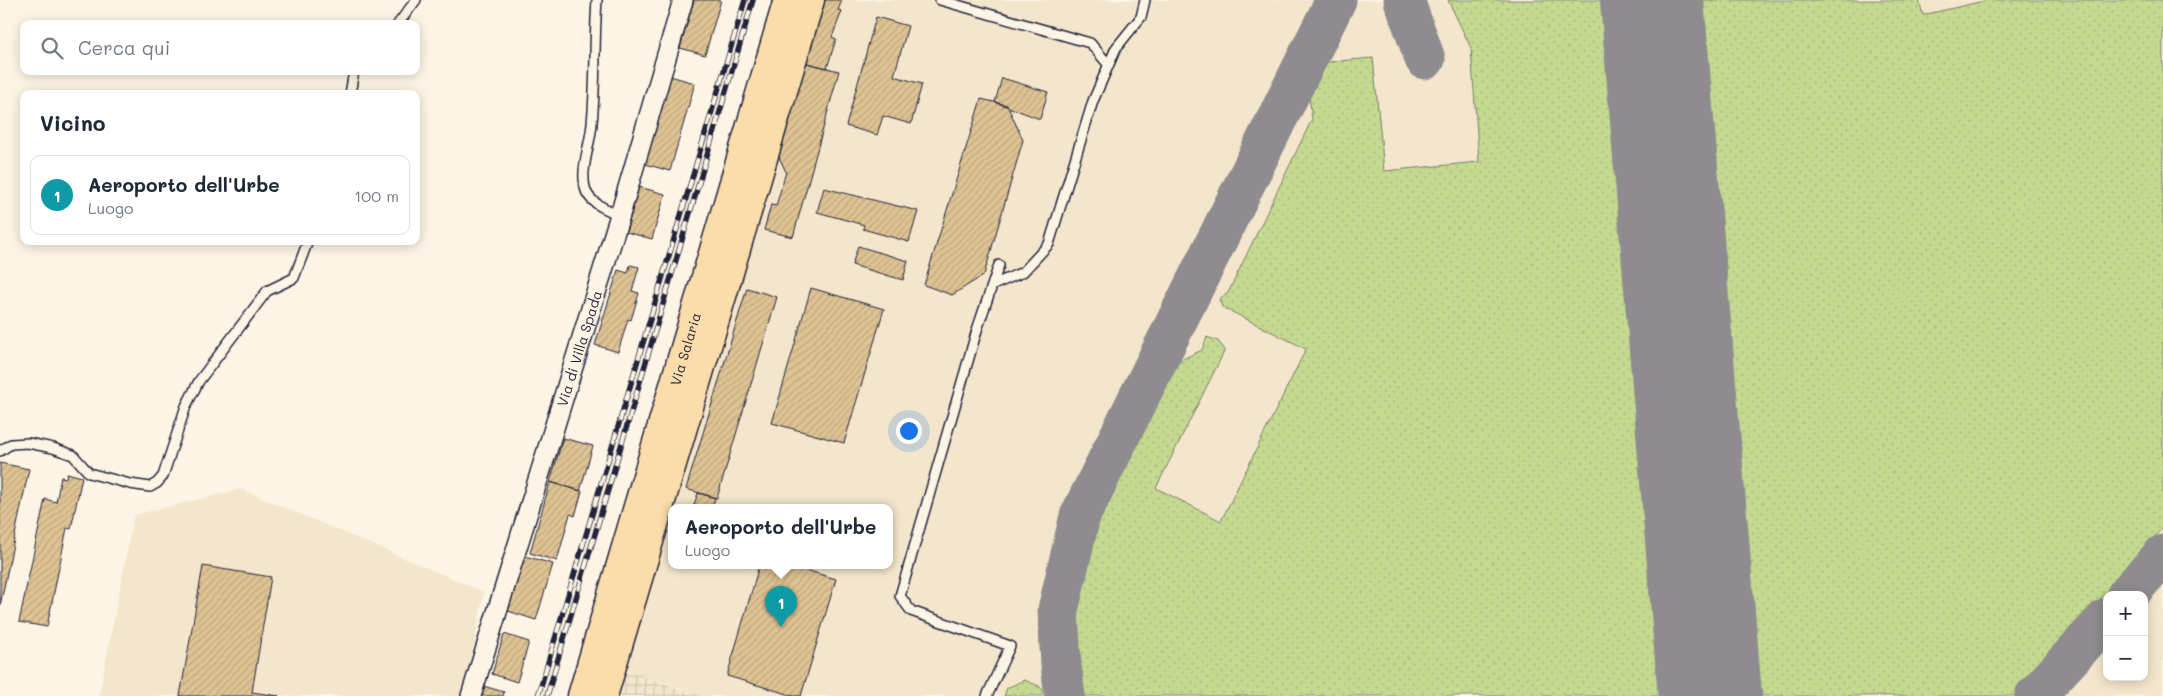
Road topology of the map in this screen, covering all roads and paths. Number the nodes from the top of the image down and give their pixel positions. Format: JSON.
{"nodes":[{"id":1,"x":416,"y":0,"type":"edge"},
{"id":2,"x":597,"y":0,"type":"edge"},
{"id":3,"x":682,"y":0,"type":"edge"},
{"id":4,"x":788,"y":0,"type":"edge"},
{"id":5,"x":810,"y":0,"type":"edge"},
{"id":6,"x":940,"y":0,"type":"edge"},
{"id":7,"x":1146,"y":0,"type":"edge"},
{"id":8,"x":401,"y":20,"type":"edge"},
{"id":9,"x":1108,"y":64,"type":"junction"},
{"id":10,"x":353,"y":75,"type":"edge"},
{"id":11,"x":351,"y":90,"type":"edge"},
{"id":12,"x":620,"y":214,"type":"junction"},
{"id":13,"x":306,"y":245,"type":"edge"},
{"id":14,"x":999,"y":265,"type":"dead end"},
{"id":15,"x":993,"y":285,"type":"junction"},
{"id":16,"x":0,"y":451,"type":"edge"},
{"id":17,"x":471,"y":696,"type":"edge"},
{"id":18,"x":582,"y":696,"type":"edge"},
{"id":19,"x":603,"y":696,"type":"edge"},
{"id":20,"x":987,"y":696,"type":"edge"}],
"edges":[{"from":1,"to":8,"type":"lane"},
{"from":2,"to":12,"type":"lane"},
{"from":3,"to":12,"type":"street","name":"Via di Villa Spada"},
{"from":4,"to":18,"type":"main road","name":"Via Salaria"},
{"from":5,"to":19,"type":"main road","name":"Via Salaria"},
{"from":6,"to":9,"type":"lane"},
{"from":7,"to":9,"type":"lane"},
{"from":9,"to":15,"type":"lane"},
{"from":10,"to":11,"type":"lane"},
{"from":12,"to":17,"type":"street","name":"Via di Villa Spada"},
{"from":13,"to":16,"type":"lane"},
{"from":14,"to":15,"type":"lane"},
{"from":15,"to":20,"type":"lane"}]}
